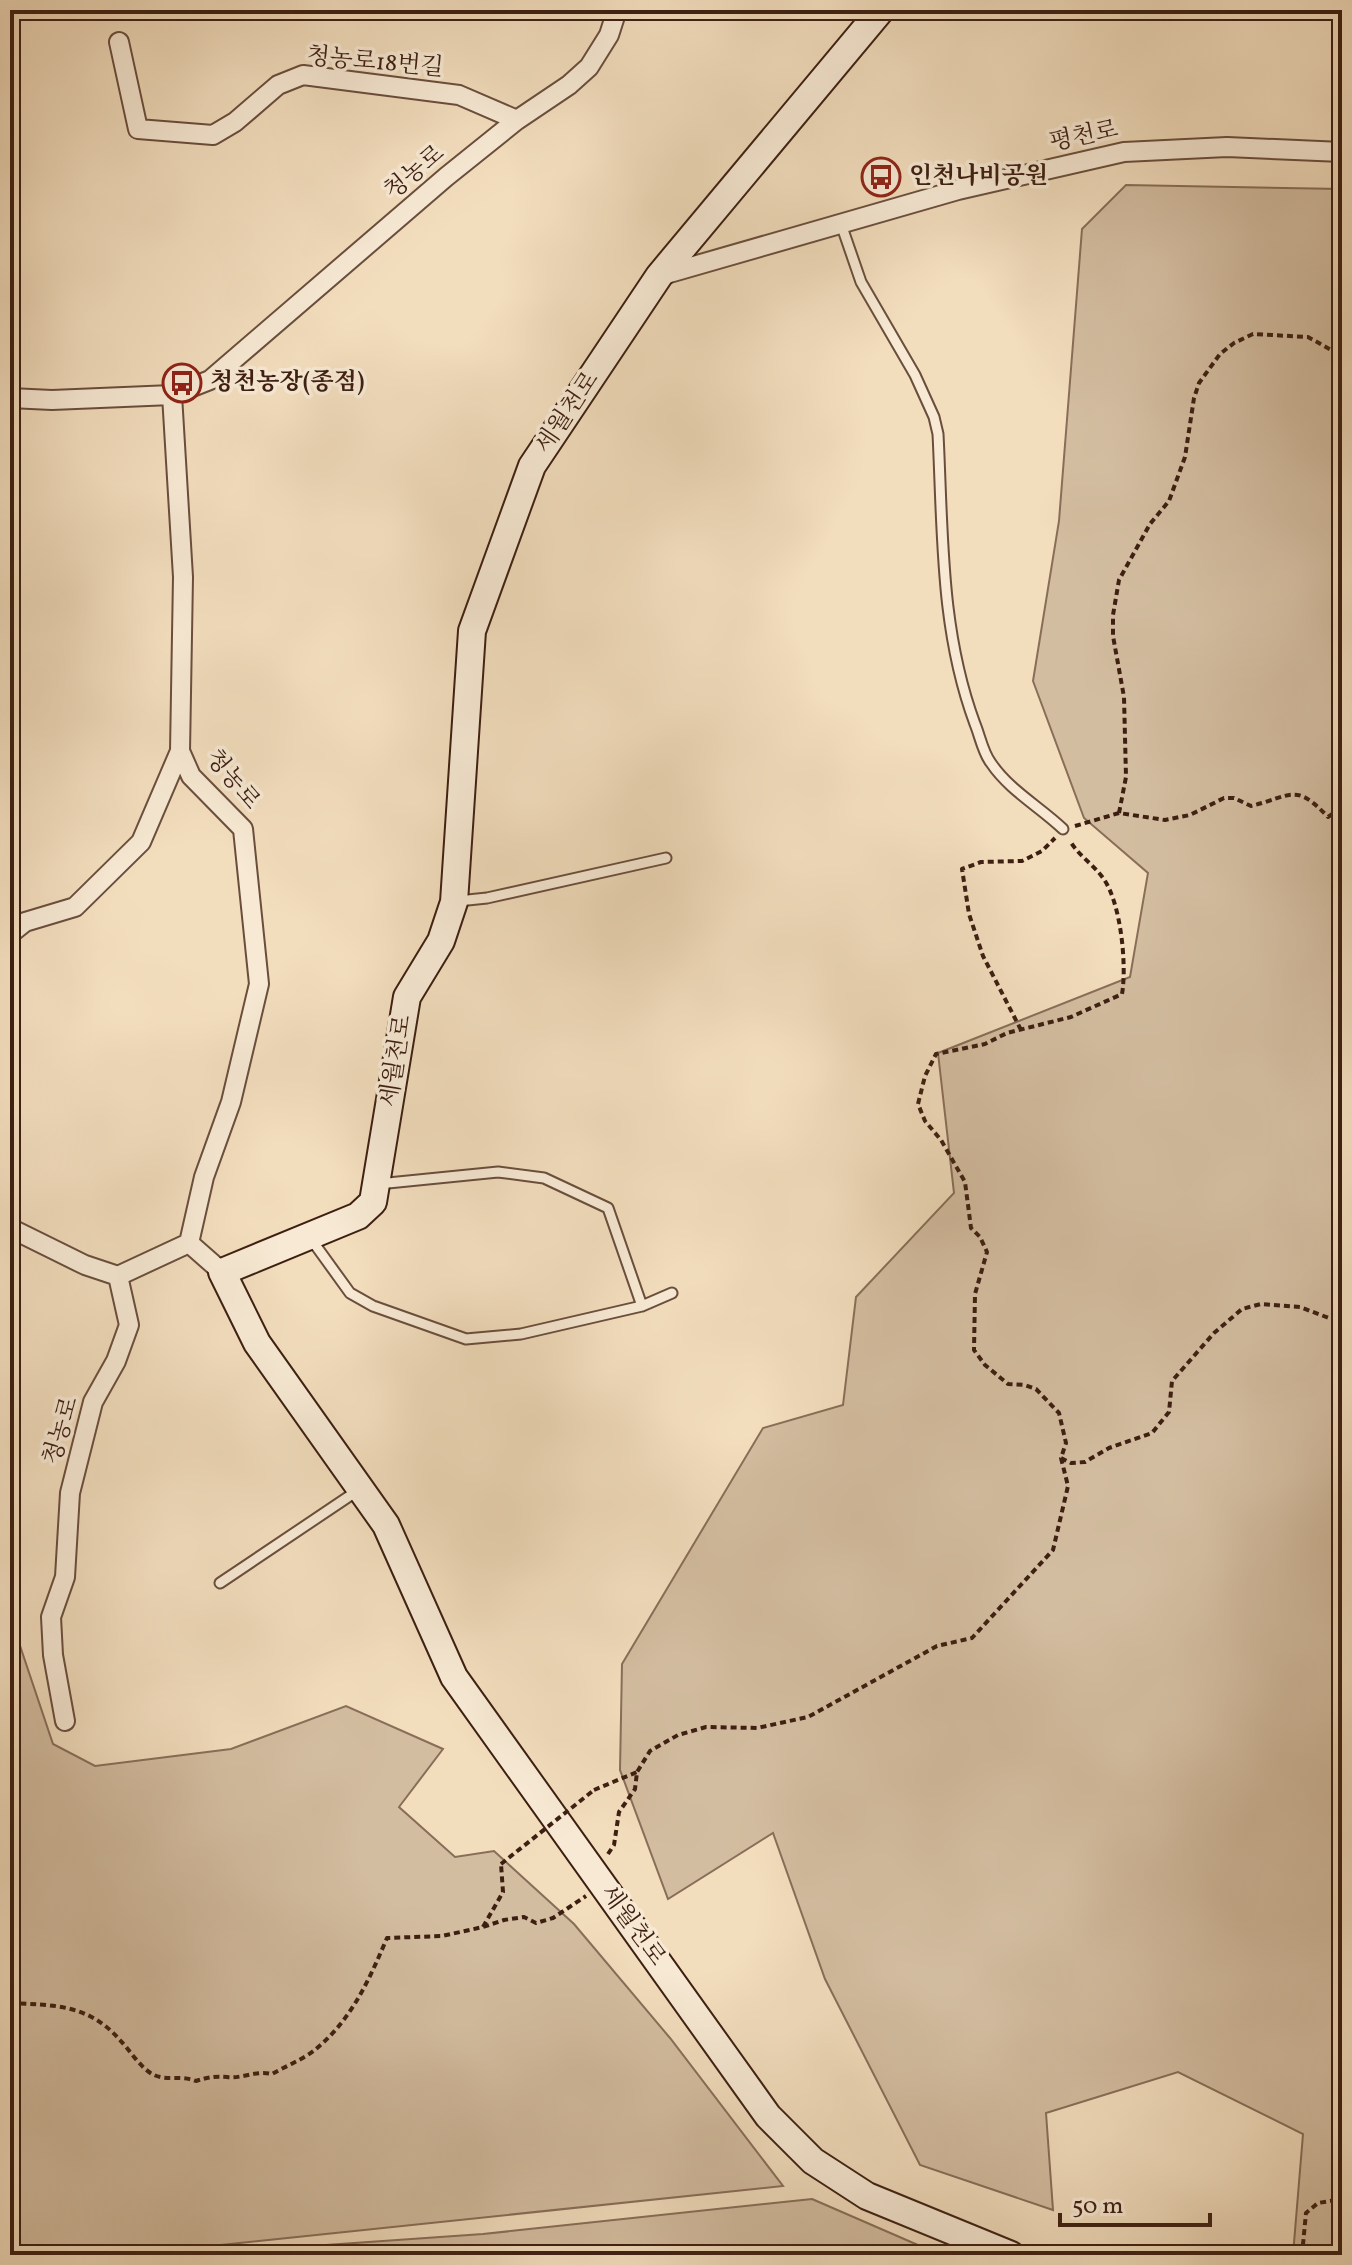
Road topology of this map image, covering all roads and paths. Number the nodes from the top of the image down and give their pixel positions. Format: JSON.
{"nodes":[{"id":1,"x":617,"y":10,"type":"edge"},
{"id":2,"x":881,"y":10,"type":"edge"},
{"id":3,"x":119,"y":42,"type":"dead end"},
{"id":4,"x":517,"y":120,"type":"junction"},
{"id":5,"x":1342,"y":152,"type":"edge"},
{"id":6,"x":841,"y":224,"type":"junction"},
{"id":7,"x":659,"y":276,"type":"junction"},
{"id":8,"x":1342,"y":356,"type":"edge"},
{"id":9,"x":172,"y":395,"type":"junction"},
{"id":10,"x":10,"y":398,"type":"edge"},
{"id":11,"x":1342,"y":635,"type":"edge"},
{"id":12,"x":1342,"y":652,"type":"edge"},
{"id":13,"x":180,"y":751,"type":"junction"},
{"id":14,"x":1342,"y":807,"type":"edge"},
{"id":15,"x":1119,"y":813,"type":"junction"},
{"id":16,"x":1063,"y":829,"type":"junction"},
{"id":17,"x":666,"y":858,"type":"dead end"},
{"id":18,"x":454,"y":902,"type":"junction"},
{"id":19,"x":10,"y":934,"type":"edge"},
{"id":20,"x":1021,"y":1030,"type":"junction"},
{"id":21,"x":378,"y":1184,"type":"junction"},
{"id":22,"x":10,"y":1228,"type":"edge"},
{"id":23,"x":309,"y":1236,"type":"junction"},
{"id":24,"x":189,"y":1243,"type":"junction"},
{"id":25,"x":222,"y":1272,"type":"junction"},
{"id":26,"x":118,"y":1276,"type":"junction"},
{"id":27,"x":672,"y":1293,"type":"dead end"},
{"id":28,"x":642,"y":1306,"type":"junction"},
{"id":29,"x":1342,"y":1323,"type":"edge"},
{"id":30,"x":1061,"y":1458,"type":"junction"},
{"id":31,"x":360,"y":1488,"type":"junction"},
{"id":32,"x":220,"y":1583,"type":"dead end"},
{"id":33,"x":65,"y":1721,"type":"dead end"},
{"id":34,"x":637,"y":1772,"type":"junction"},
{"id":35,"x":598,"y":1878,"type":"junction"},
{"id":36,"x":483,"y":1927,"type":"junction"},
{"id":37,"x":10,"y":2003,"type":"edge"},
{"id":38,"x":1342,"y":2199,"type":"edge"},
{"id":39,"x":1011,"y":2255,"type":"edge"},
{"id":40,"x":1302,"y":2255,"type":"edge"}],
"edges":[{"from":1,"to":4,"type":"street","name":"청농로"},
{"from":2,"to":7,"type":"street","name":"세월천로"},
{"from":3,"to":4,"type":"street","name":"청농로18번길"},
{"from":4,"to":9,"type":"street","name":"청농로"},
{"from":5,"to":6,"type":"street","name":"평천로"},
{"from":6,"to":7,"type":"street","name":"평천로"},
{"from":6,"to":16,"type":"lane"},
{"from":7,"to":18,"type":"street","name":"세월천로"},
{"from":8,"to":15,"type":"path"},
{"from":9,"to":10,"type":"street"},
{"from":9,"to":13,"type":"street","name":"청농로"},
{"from":11,"to":12,"type":"path"},
{"from":13,"to":19,"type":"street"},
{"from":13,"to":24,"type":"street","name":"청농로"},
{"from":14,"to":15,"type":"path"},
{"from":15,"to":16,"type":"path"},
{"from":16,"to":20,"type":"path"},
{"from":16,"to":20,"type":"path"},
{"from":17,"to":18,"type":"lane"},
{"from":18,"to":21,"type":"street","name":"세월천로"},
{"from":20,"to":30,"type":"path"},
{"from":21,"to":23,"type":"street","name":"세월천로"},
{"from":21,"to":28,"type":"lane"},
{"from":22,"to":26,"type":"street"},
{"from":23,"to":25,"type":"street","name":"세월천로"},
{"from":23,"to":28,"type":"lane"},
{"from":24,"to":25,"type":"street","name":"세월천로"},
{"from":24,"to":26,"type":"street"},
{"from":25,"to":31,"type":"street","name":"세월천로"},
{"from":26,"to":33,"type":"street","name":"청농로"},
{"from":27,"to":28,"type":"lane"},
{"from":29,"to":30,"type":"path"},
{"from":30,"to":34,"type":"path"},
{"from":31,"to":32,"type":"lane"},
{"from":31,"to":35,"type":"street","name":"세월천로"},
{"from":34,"to":35,"type":"path"},
{"from":34,"to":36,"type":"path","bridge":true},
{"from":35,"to":36,"type":"path"},
{"from":35,"to":39,"type":"street","name":"세월천로"},
{"from":36,"to":37,"type":"path"},
{"from":38,"to":40,"type":"path"}]}
